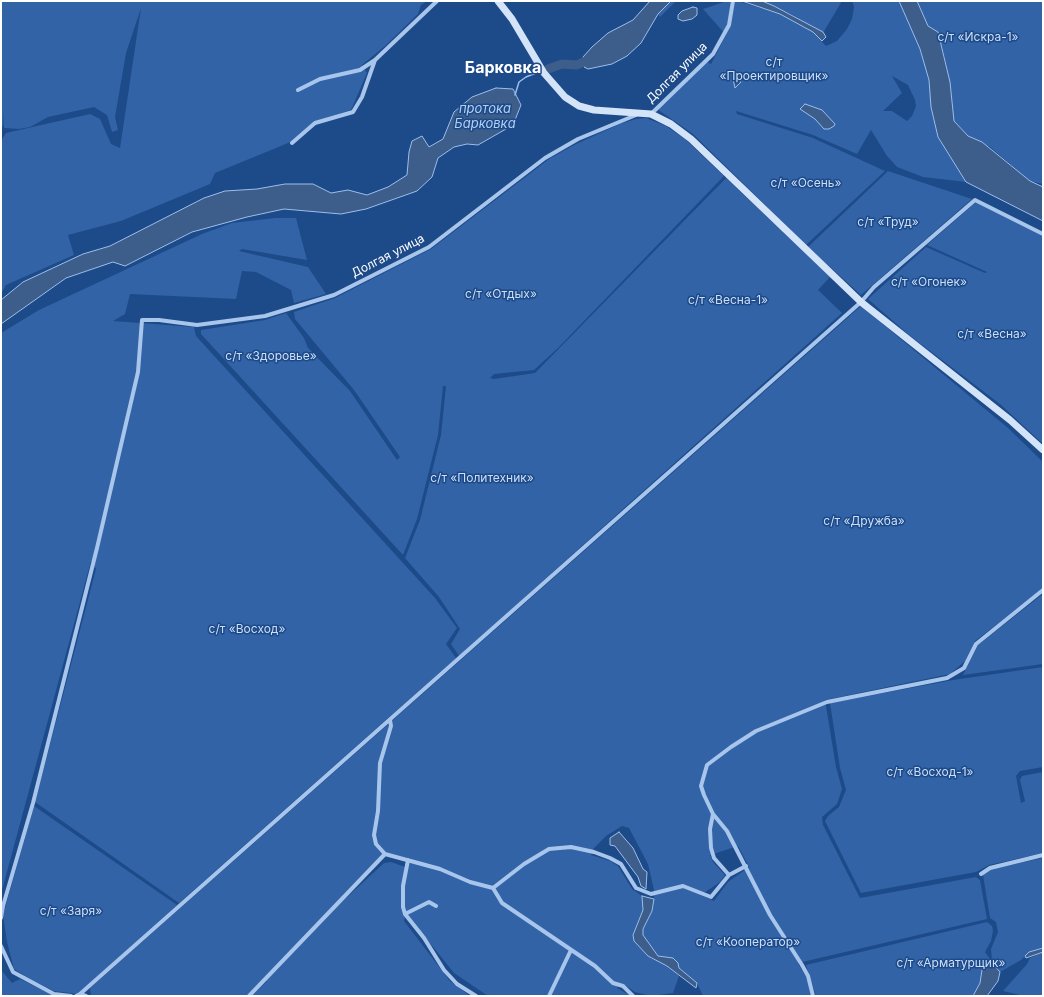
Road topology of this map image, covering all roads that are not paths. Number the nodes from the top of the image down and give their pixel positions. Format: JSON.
{"nodes":[{"id":1,"x":437,"y":1,"type":"edge"},
{"id":2,"x":498,"y":1,"type":"edge"},
{"id":3,"x":733,"y":1,"type":"edge"},
{"id":4,"x":375,"y":60,"type":"junction"},
{"id":5,"x":298,"y":90,"type":"dead end"},
{"id":6,"x":641,"y":113,"type":"junction"},
{"id":7,"x":651,"y":114,"type":"junction"},
{"id":8,"x":292,"y":143,"type":"dead end"},
{"id":9,"x":1043,"y":234,"type":"edge"},
{"id":10,"x":861,"y":302,"type":"junction"},
{"id":11,"x":1043,"y":450,"type":"edge"},
{"id":12,"x":1043,"y":590,"type":"edge"},
{"id":13,"x":390,"y":720,"type":"junction"},
{"id":14,"x":713,"y":814,"type":"junction"},
{"id":15,"x":384,"y":854,"type":"junction"},
{"id":16,"x":1043,"y":855,"type":"edge"},
{"id":17,"x":408,"y":860,"type":"junction"},
{"id":18,"x":746,"y":866,"type":"junction"},
{"id":19,"x":981,"y":874,"type":"dead end"},
{"id":20,"x":729,"y":875,"type":"junction"},
{"id":21,"x":493,"y":888,"type":"junction"},
{"id":22,"x":436,"y":906,"type":"dead end"},
{"id":23,"x":405,"y":914,"type":"junction"},
{"id":24,"x":1,"y":918,"type":"edge"},
{"id":25,"x":1,"y":946,"type":"edge"},
{"id":26,"x":571,"y":950,"type":"junction"},
{"id":27,"x":78,"y":995,"type":"edge"},
{"id":28,"x":71,"y":996,"type":"edge"},
{"id":29,"x":86,"y":996,"type":"edge"},
{"id":30,"x":249,"y":996,"type":"edge"},
{"id":31,"x":476,"y":996,"type":"edge"},
{"id":32,"x":549,"y":996,"type":"edge"},
{"id":33,"x":634,"y":996,"type":"edge"},
{"id":34,"x":813,"y":996,"type":"edge"}],
"edges":[{"from":1,"to":4,"type":"street"},
{"from":2,"to":6,"type":"main road"},
{"from":3,"to":7,"type":"street","name":"Долгая улица"},
{"from":4,"to":5,"type":"street"},
{"from":4,"to":8,"type":"street"},
{"from":6,"to":7,"type":"main road"},
{"from":6,"to":24,"type":"street","name":"Долгая улица"},
{"from":7,"to":10,"type":"main road"},
{"from":9,"to":10,"type":"street"},
{"from":10,"to":11,"type":"main road"},
{"from":10,"to":13,"type":"street"},
{"from":12,"to":14,"type":"street"},
{"from":13,"to":15,"type":"street"},
{"from":13,"to":27,"type":"street"},
{"from":14,"to":18,"type":"street"},
{"from":14,"to":20,"type":"street"},
{"from":15,"to":17,"type":"street"},
{"from":15,"to":30,"type":"street"},
{"from":16,"to":19,"type":"street"},
{"from":17,"to":21,"type":"street"},
{"from":17,"to":23,"type":"street"},
{"from":18,"to":20,"type":"street"},
{"from":18,"to":34,"type":"street"},
{"from":20,"to":21,"type":"street"},
{"from":21,"to":26,"type":"street"},
{"from":22,"to":23,"type":"street"},
{"from":23,"to":31,"type":"street"},
{"from":25,"to":28,"type":"street"},
{"from":26,"to":32,"type":"street"},
{"from":26,"to":33,"type":"street"},
{"from":27,"to":29,"type":"street"}]}
